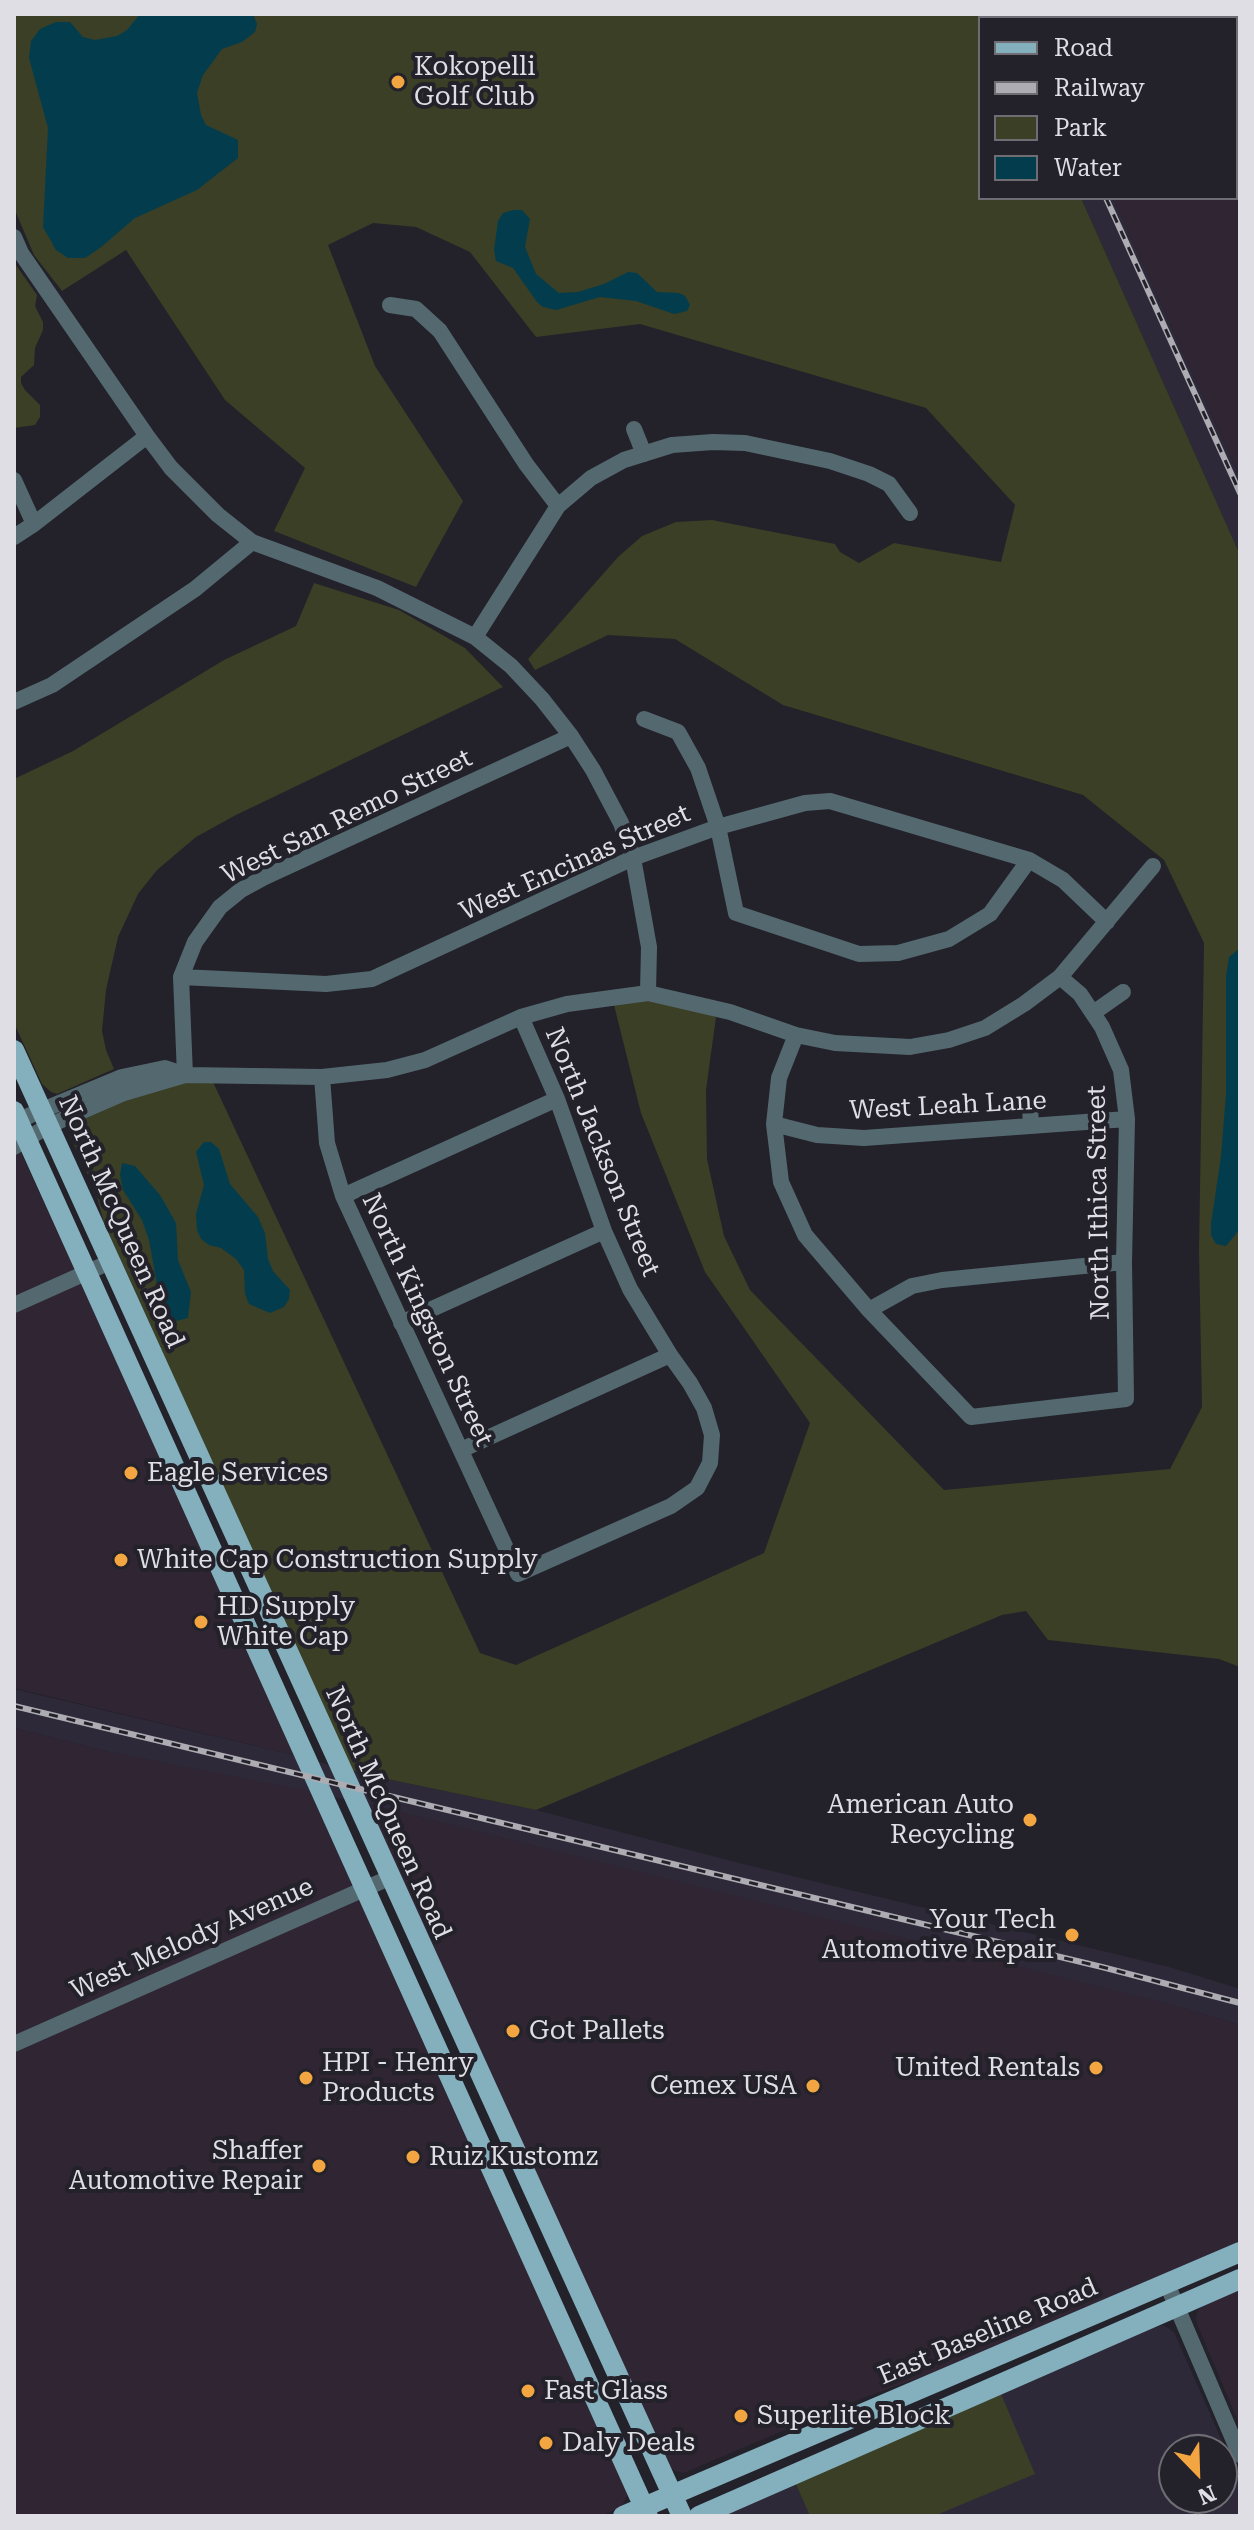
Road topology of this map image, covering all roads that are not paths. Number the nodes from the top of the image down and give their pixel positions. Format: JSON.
{"nodes":[{"id":1,"x":14,"y":237,"type":"edge"},
{"id":2,"x":390,"y":305,"type":"dead end"},
{"id":3,"x":634,"y":429,"type":"dead end"},
{"id":4,"x":147,"y":436,"type":"junction"},
{"id":5,"x":644,"y":454,"type":"junction"},
{"id":6,"x":14,"y":480,"type":"edge"},
{"id":7,"x":558,"y":506,"type":"junction"},
{"id":8,"x":910,"y":513,"type":"dead end"},
{"id":9,"x":34,"y":524,"type":"junction"},
{"id":10,"x":14,"y":537,"type":"edge"},
{"id":11,"x":252,"y":542,"type":"junction"},
{"id":12,"x":475,"y":637,"type":"junction"},
{"id":13,"x":14,"y":702,"type":"edge"},
{"id":14,"x":644,"y":719,"type":"dead end"},
{"id":15,"x":571,"y":736,"type":"junction"},
{"id":16,"x":718,"y":827,"type":"junction"},
{"id":17,"x":633,"y":858,"type":"junction"},
{"id":18,"x":1029,"y":860,"type":"junction"},
{"id":19,"x":1153,"y":866,"type":"dead end"},
{"id":20,"x":1107,"y":922,"type":"junction"},
{"id":21,"x":181,"y":977,"type":"junction"},
{"id":22,"x":1060,"y":977,"type":"junction"},
{"id":23,"x":1123,"y":992,"type":"dead end"},
{"id":24,"x":648,"y":993,"type":"junction"},
{"id":25,"x":1093,"y":1013,"type":"junction"},
{"id":26,"x":521,"y":1017,"type":"junction"},
{"id":27,"x":796,"y":1035,"type":"junction"},
{"id":28,"x":14,"y":1050,"type":"edge"},
{"id":29,"x":185,"y":1075,"type":"junction"},
{"id":30,"x":322,"y":1077,"type":"junction"},
{"id":31,"x":557,"y":1099,"type":"junction"},
{"id":32,"x":1030,"y":1107,"type":"dead end"},
{"id":33,"x":45,"y":1118,"type":"junction"},
{"id":34,"x":1127,"y":1119,"type":"junction"},
{"id":35,"x":774,"y":1124,"type":"junction"},
{"id":36,"x":1031,"y":1126,"type":"junction"},
{"id":37,"x":17,"y":1128,"type":"edge"},
{"id":38,"x":343,"y":1196,"type":"junction"},
{"id":39,"x":604,"y":1231,"type":"junction"},
{"id":40,"x":110,"y":1262,"type":"junction"},
{"id":41,"x":1124,"y":1262,"type":"junction"},
{"id":42,"x":86,"y":1273,"type":"junction"},
{"id":43,"x":14,"y":1305,"type":"edge"},
{"id":44,"x":869,"y":1310,"type":"junction"},
{"id":45,"x":401,"y":1323,"type":"junction"},
{"id":46,"x":670,"y":1355,"type":"junction"},
{"id":47,"x":461,"y":1450,"type":"junction"},
{"id":48,"x":242,"y":1552,"type":"junction"},
{"id":49,"x":219,"y":1564,"type":"junction"},
{"id":50,"x":518,"y":1574,"type":"joint"},
{"id":51,"x":389,"y":1878,"type":"junction"},
{"id":52,"x":365,"y":1888,"type":"junction"},
{"id":53,"x":14,"y":2044,"type":"edge"},
{"id":54,"x":551,"y":2233,"type":"junction"},
{"id":55,"x":526,"y":2244,"type":"junction"},
{"id":56,"x":1240,"y":2252,"type":"edge"},
{"id":57,"x":1240,"y":2279,"type":"edge"},
{"id":58,"x":1167,"y":2284,"type":"junction"},
{"id":59,"x":1176,"y":2306,"type":"junction"},
{"id":60,"x":1094,"y":2315,"type":"junction"},
{"id":61,"x":991,"y":2360,"type":"junction"},
{"id":62,"x":1017,"y":2376,"type":"junction"},
{"id":63,"x":887,"y":2433,"type":"junction"},
{"id":64,"x":1240,"y":2455,"type":"edge"},
{"id":65,"x":677,"y":2506,"type":"edge"},
{"id":66,"x":646,"y":2511,"type":"edge"},
{"id":67,"x":623,"y":2516,"type":"edge"},
{"id":68,"x":699,"y":2516,"type":"edge"}],
"edges":[{"from":1,"to":4,"type":"street"},
{"from":2,"to":7,"type":"street"},
{"from":3,"to":5,"type":"street"},
{"from":4,"to":9,"type":"street"},
{"from":4,"to":11,"type":"street"},
{"from":5,"to":7,"type":"street"},
{"from":5,"to":8,"type":"street"},
{"from":6,"to":9,"type":"street"},
{"from":7,"to":12,"type":"street"},
{"from":9,"to":10,"type":"street"},
{"from":11,"to":12,"type":"street"},
{"from":11,"to":13,"type":"street"},
{"from":12,"to":15,"type":"street"},
{"from":14,"to":16,"type":"street"},
{"from":15,"to":17,"type":"street"},
{"from":15,"to":21,"type":"street","name":"West San Remo Street"},
{"from":16,"to":17,"type":"street","name":"West Encinas Street"},
{"from":16,"to":18,"type":"street","name":"West Encinas Street"},
{"from":16,"to":18,"type":"street"},
{"from":17,"to":21,"type":"street","name":"West Encinas Street"},
{"from":17,"to":24,"type":"street"},
{"from":18,"to":20,"type":"street","name":"West Encinas Street"},
{"from":19,"to":20,"type":"street"},
{"from":20,"to":22,"type":"street"},
{"from":21,"to":29,"type":"street","name":"West San Remo Street"},
{"from":22,"to":25,"type":"street","name":"North Ithica Street"},
{"from":22,"to":27,"type":"street"},
{"from":23,"to":25,"type":"street"},
{"from":24,"to":26,"type":"street"},
{"from":24,"to":27,"type":"street"},
{"from":25,"to":34,"type":"street","name":"North Ithica Street"},
{"from":26,"to":30,"type":"street"},
{"from":26,"to":31,"type":"street","name":"North Jackson Street"},
{"from":27,"to":35,"type":"street"},
{"from":28,"to":33,"type":"main road","name":"North McQueen Road"},
{"from":29,"to":30,"type":"street"},
{"from":29,"to":33,"type":"street"},
{"from":30,"to":38,"type":"street","name":"North Kingston Street"},
{"from":31,"to":38,"type":"street"},
{"from":31,"to":39,"type":"street","name":"North Jackson Street"},
{"from":32,"to":36,"type":"street"},
{"from":33,"to":37,"type":"street"},
{"from":33,"to":40,"type":"main road","name":"North McQueen Road"},
{"from":34,"to":36,"type":"street","name":"West Leah Lane"},
{"from":34,"to":41,"type":"street","name":"North Ithica Street"},
{"from":35,"to":36,"type":"street","name":"West Leah Lane"},
{"from":35,"to":44,"type":"street"},
{"from":37,"to":42,"type":"main road","name":"North McQueen Road"},
{"from":38,"to":45,"type":"street","name":"North Kingston Street"},
{"from":39,"to":45,"type":"street"},
{"from":39,"to":46,"type":"street","name":"North Jackson Street"},
{"from":40,"to":42,"type":"street"},
{"from":40,"to":48,"type":"main road","name":"North McQueen Road"},
{"from":41,"to":44,"type":"street"},
{"from":41,"to":44,"type":"street","name":"North Ithica Street"},
{"from":42,"to":43,"type":"street"},
{"from":42,"to":49,"type":"main road","name":"North McQueen Road"},
{"from":45,"to":47,"type":"street","name":"North Kingston Street"},
{"from":46,"to":47,"type":"street"},
{"from":46,"to":50,"type":"street","name":"North Jackson Street"},
{"from":47,"to":50,"type":"street","name":"North Kingston Street"},
{"from":48,"to":49,"type":"main road"},
{"from":48,"to":51,"type":"main road","name":"North McQueen Road"},
{"from":49,"to":52,"type":"main road","name":"North McQueen Road"},
{"from":51,"to":52,"type":"street","name":"West Melody Avenue"},
{"from":51,"to":54,"type":"main road","name":"North McQueen Road"},
{"from":52,"to":53,"type":"street","name":"West Melody Avenue"},
{"from":52,"to":55,"type":"main road","name":"North McQueen Road"},
{"from":54,"to":55,"type":"main road"},
{"from":54,"to":65,"type":"main road","name":"North McQueen Road"},
{"from":55,"to":66,"type":"main road","name":"North McQueen Road"},
{"from":56,"to":58,"type":"main road","name":"East Baseline Road"},
{"from":57,"to":59,"type":"main road","name":"East Baseline Road"},
{"from":58,"to":59,"type":"street"},
{"from":58,"to":60,"type":"main road","name":"East Baseline Road"},
{"from":59,"to":62,"type":"main road","name":"East Baseline Road"},
{"from":59,"to":64,"type":"street"},
{"from":60,"to":61,"type":"main road","name":"East Baseline Road"},
{"from":60,"to":62,"type":"main road"},
{"from":61,"to":63,"type":"main road"},
{"from":61,"to":65,"type":"main road","name":"East Baseline Road"},
{"from":62,"to":63,"type":"main road","name":"East Baseline Road"},
{"from":63,"to":68,"type":"main road","name":"East Baseline Road"},
{"from":65,"to":66,"type":"main road","name":"East Baseline Road"},
{"from":66,"to":67,"type":"main road","name":"East Baseline Road"}]}
